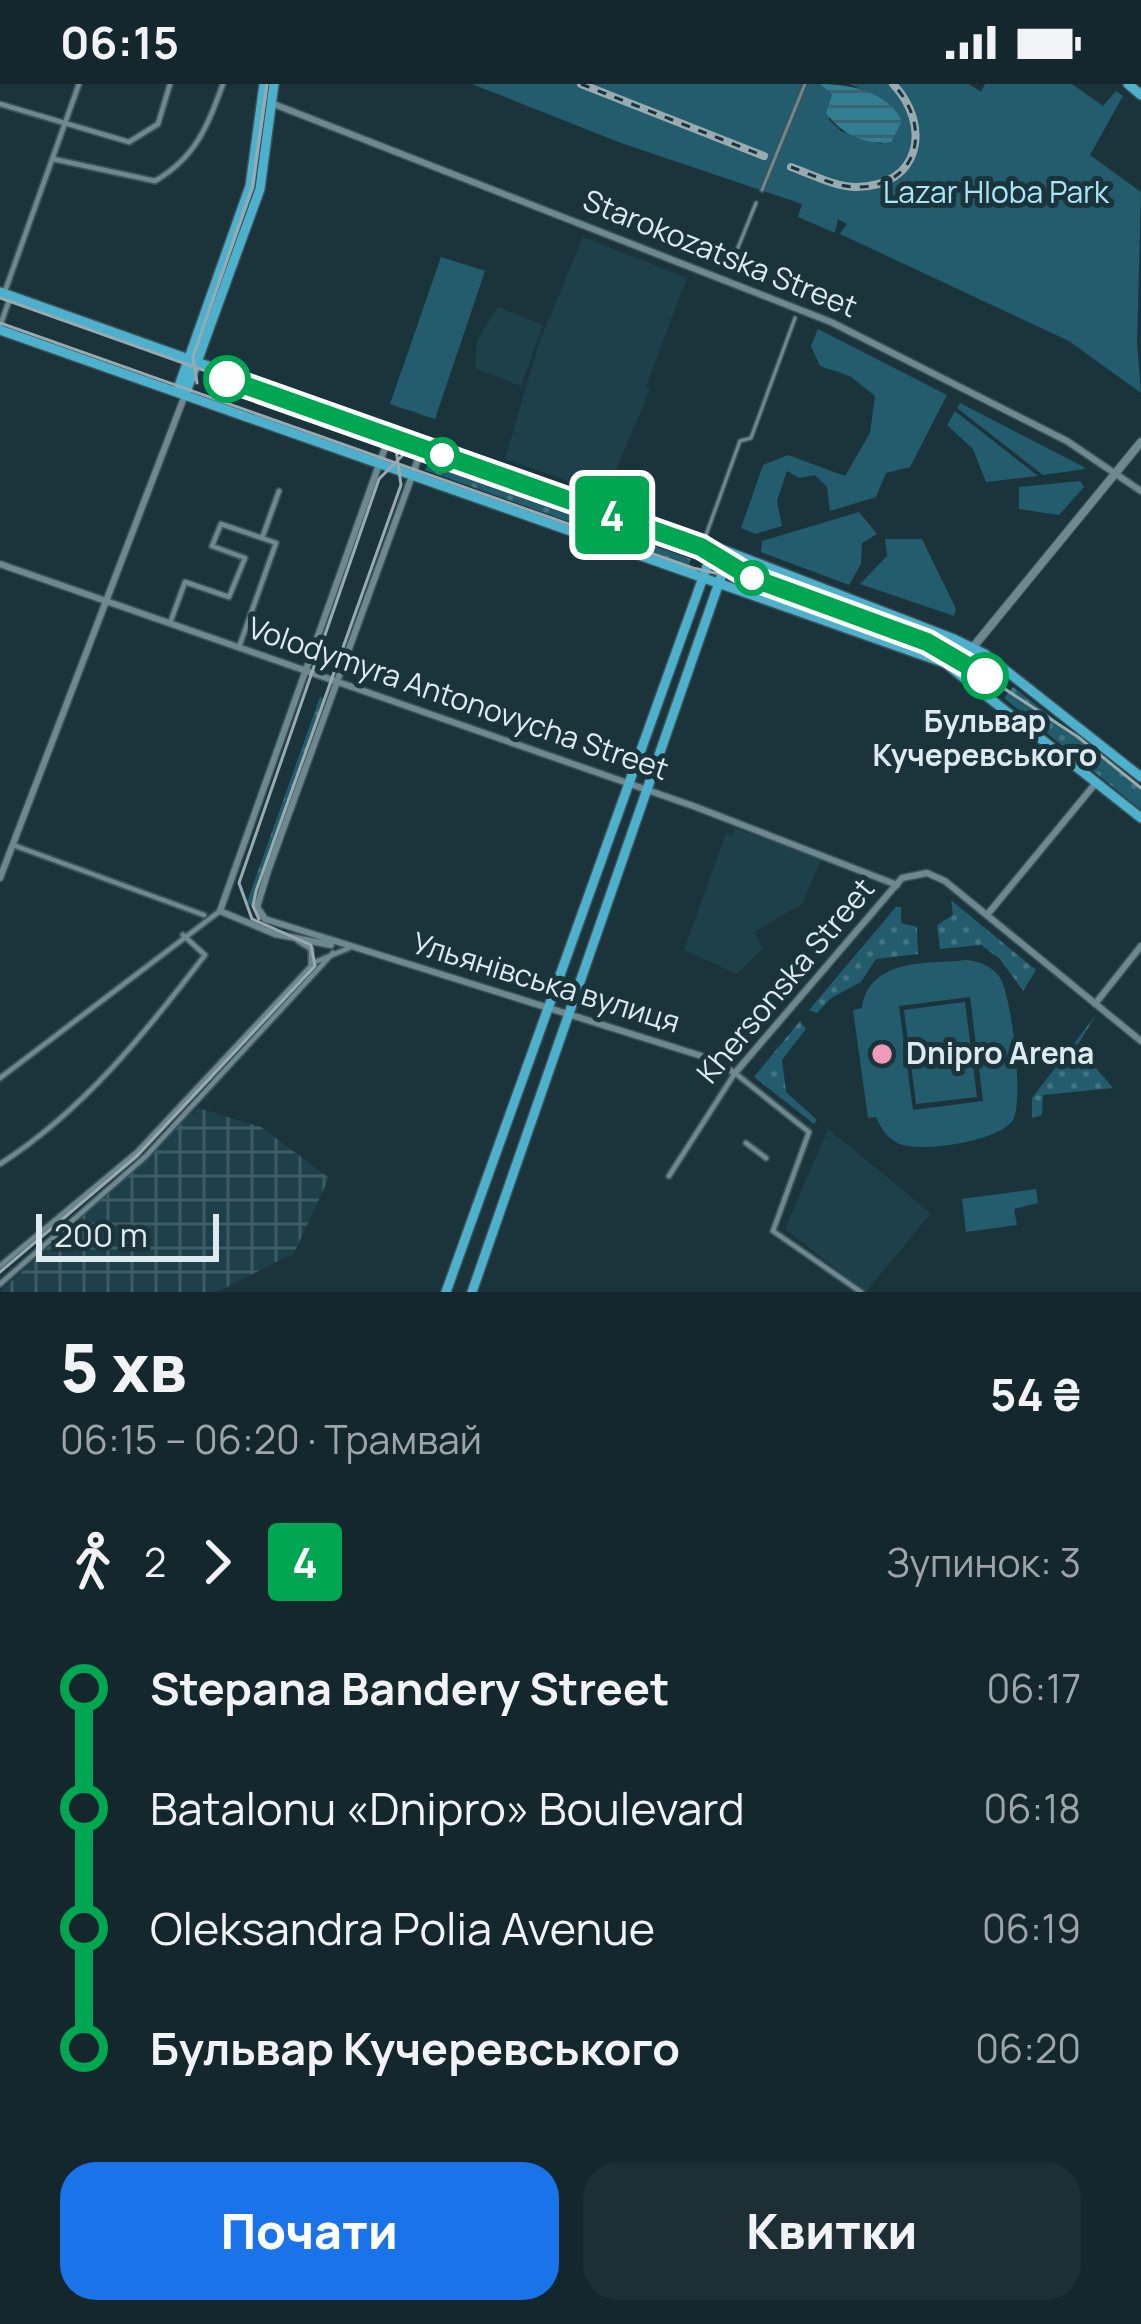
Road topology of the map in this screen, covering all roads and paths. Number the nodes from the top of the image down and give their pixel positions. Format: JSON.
{"nodes":[{"id":1,"x":79,"y":84,"type":"edge"},
{"id":2,"x":170,"y":84,"type":"edge"},
{"id":3,"x":223,"y":84,"type":"edge"},
{"id":4,"x":263,"y":84,"type":"edge"},
{"id":5,"x":274,"y":84,"type":"edge"},
{"id":6,"x":1128,"y":84,"type":"edge"},
{"id":7,"x":803,"y":87,"type":"edge"},
{"id":8,"x":1141,"y":94,"type":"edge"},
{"id":9,"x":267,"y":102,"type":"junction"},
{"id":10,"x":0,"y":104,"type":"edge"},
{"id":11,"x":64,"y":125,"type":"junction"},
{"id":12,"x":52,"y":159,"type":"junction"},
{"id":13,"x":762,"y":190,"type":"dead end"},
{"id":14,"x":756,"y":202,"type":"dead end"},
{"id":15,"x":737,"y":250,"type":"dead end"},
{"id":16,"x":3,"y":295,"type":"edge"},
{"id":17,"x":795,"y":317,"type":"dead end"},
{"id":18,"x":0,"y":328,"type":"edge"},
{"id":19,"x":200,"y":345,"type":"junction"},
{"id":20,"x":172,"y":352,"type":"junction"},
{"id":21,"x":194,"y":360,"type":"junction"},
{"id":22,"x":221,"y":370,"type":"junction"},
{"id":23,"x":185,"y":395,"type":"junction"},
{"id":24,"x":391,"y":431,"type":"junction"},
{"id":25,"x":424,"y":442,"type":"junction"},
{"id":26,"x":1141,"y":442,"type":"edge"},
{"id":27,"x":379,"y":463,"type":"junction"},
{"id":28,"x":1118,"y":472,"type":"junction"},
{"id":29,"x":412,"y":475,"type":"junction"},
{"id":30,"x":1141,"y":491,"type":"edge"},
{"id":31,"x":706,"y":535,"type":"dead end"},
{"id":32,"x":263,"y":536,"type":"junction"},
{"id":33,"x":714,"y":547,"type":"junction"},
{"id":34,"x":729,"y":554,"type":"junction"},
{"id":35,"x":0,"y":564,"type":"edge"},
{"id":36,"x":700,"y":576,"type":"junction"},
{"id":37,"x":722,"y":583,"type":"junction"},
{"id":38,"x":106,"y":600,"type":"junction"},
{"id":39,"x":686,"y":615,"type":"junction"},
{"id":40,"x":170,"y":623,"type":"junction"},
{"id":41,"x":708,"y":623,"type":"junction"},
{"id":42,"x":971,"y":646,"type":"junction"},
{"id":43,"x":238,"y":647,"type":"junction"},
{"id":44,"x":956,"y":668,"type":"junction"},
{"id":45,"x":305,"y":670,"type":"junction"},
{"id":46,"x":337,"y":682,"type":"junction"},
{"id":47,"x":1141,"y":777,"type":"edge"},
{"id":48,"x":1097,"y":782,"type":"junction"},
{"id":49,"x":626,"y":783,"type":"junction"},
{"id":50,"x":649,"y":791,"type":"junction"},
{"id":51,"x":1141,"y":818,"type":"edge"},
{"id":52,"x":13,"y":845,"type":"junction"},
{"id":53,"x":0,"y":878,"type":"edge"},
{"id":54,"x":900,"y":882,"type":"junction"},
{"id":55,"x":257,"y":909,"type":"junction"},
{"id":56,"x":220,"y":911,"type":"junction"},
{"id":57,"x":987,"y":915,"type":"junction"},
{"id":58,"x":207,"y":917,"type":"junction"},
{"id":59,"x":233,"y":917,"type":"junction"},
{"id":60,"x":183,"y":935,"type":"junction"},
{"id":61,"x":298,"y":940,"type":"junction"},
{"id":62,"x":340,"y":945,"type":"junction"},
{"id":63,"x":1141,"y":946,"type":"edge"},
{"id":64,"x":350,"y":948,"type":"junction"},
{"id":65,"x":333,"y":953,"type":"junction"},
{"id":66,"x":313,"y":964,"type":"junction"},
{"id":67,"x":1095,"y":1004,"type":"junction"},
{"id":68,"x":545,"y":1008,"type":"junction"},
{"id":69,"x":570,"y":1015,"type":"junction"},
{"id":70,"x":1141,"y":1041,"type":"edge"},
{"id":71,"x":735,"y":1073,"type":"junction"},
{"id":72,"x":0,"y":1078,"type":"edge"},
{"id":73,"x":746,"y":1143,"type":"dead end"},
{"id":74,"x":766,"y":1157,"type":"dead end"},
{"id":75,"x":0,"y":1164,"type":"edge"},
{"id":76,"x":669,"y":1176,"type":"dead end"},
{"id":77,"x":0,"y":1266,"type":"edge"},
{"id":78,"x":0,"y":1284,"type":"edge"},
{"id":79,"x":446,"y":1292,"type":"edge"},
{"id":80,"x":472,"y":1292,"type":"edge"},
{"id":81,"x":861,"y":1292,"type":"edge"}],
"edges":[{"from":1,"to":11,"type":"street"},
{"from":2,"to":11,"type":"street"},
{"from":3,"to":12,"type":"street"},
{"from":4,"to":9,"type":"main road"},
{"from":5,"to":9,"type":"main road"},
{"from":6,"to":8,"type":"main road"},
{"from":7,"to":13,"type":"street"},
{"from":9,"to":19,"type":"main road"},
{"from":9,"to":28,"type":"street","name":"Starokozatska Street"},
{"from":10,"to":11,"type":"street"},
{"from":11,"to":12,"type":"street"},
{"from":12,"to":16,"type":"street"},
{"from":14,"to":15,"type":"street"},
{"from":16,"to":18,"type":"street"},
{"from":16,"to":20,"type":"main road"},
{"from":17,"to":31,"type":"street"},
{"from":18,"to":23,"type":"main road"},
{"from":19,"to":20,"type":"main road"},
{"from":19,"to":21,"type":"main road"},
{"from":19,"to":22,"type":"main road"},
{"from":20,"to":21,"type":"main road"},
{"from":21,"to":22,"type":"main road"},
{"from":21,"to":23,"type":"main road"},
{"from":22,"to":24,"type":"main road"},
{"from":23,"to":27,"type":"main road"},
{"from":23,"to":38,"type":"street"},
{"from":24,"to":25,"type":"main road"},
{"from":24,"to":27,"type":"street"},
{"from":25,"to":29,"type":"street"},
{"from":25,"to":33,"type":"main road"},
{"from":26,"to":28,"type":"main road"},
{"from":27,"to":29,"type":"main road"},
{"from":27,"to":45,"type":"street"},
{"from":28,"to":30,"type":"street","name":"Starokozatska Street"},
{"from":28,"to":42,"type":"main road"},
{"from":29,"to":36,"type":"main road"},
{"from":29,"to":46,"type":"street"},
{"from":32,"to":32,"type":"street"},
{"from":32,"to":40,"type":"street"},
{"from":32,"to":43,"type":"street"},
{"from":33,"to":34,"type":"main road"},
{"from":33,"to":36,"type":"main road"},
{"from":34,"to":37,"type":"main road"},
{"from":34,"to":42,"type":"main road"},
{"from":35,"to":38,"type":"street","name":"Volodymyra Antonovycha Street"},
{"from":36,"to":37,"type":"main road"},
{"from":36,"to":39,"type":"main road"},
{"from":37,"to":41,"type":"main road"},
{"from":37,"to":44,"type":"main road"},
{"from":38,"to":40,"type":"street","name":"Volodymyra Antonovycha Street"},
{"from":38,"to":52,"type":"street"},
{"from":39,"to":41,"type":"main road"},
{"from":39,"to":49,"type":"main road"},
{"from":40,"to":43,"type":"street","name":"Volodymyra Antonovycha Street"},
{"from":41,"to":50,"type":"main road"},
{"from":42,"to":44,"type":"main road"},
{"from":42,"to":47,"type":"main road"},
{"from":43,"to":45,"type":"street","name":"Volodymyra Antonovycha Street"},
{"from":44,"to":48,"type":"main road"},
{"from":45,"to":46,"type":"street","name":"Volodymyra Antonovycha Street"},
{"from":45,"to":56,"type":"street"},
{"from":46,"to":49,"type":"street","name":"Volodymyra Antonovycha Street"},
{"from":46,"to":55,"type":"street"},
{"from":48,"to":51,"type":"main road"},
{"from":48,"to":57,"type":"street"},
{"from":49,"to":50,"type":"street","name":"Volodymyra Antonovycha Street"},
{"from":49,"to":68,"type":"main road"},
{"from":50,"to":54,"type":"street","name":"Volodymyra Antonovycha Street"},
{"from":50,"to":69,"type":"main road"},
{"from":52,"to":53,"type":"street"},
{"from":52,"to":58,"type":"street"},
{"from":54,"to":57,"type":"street","name":"Volodymyra Antonovycha Street"},
{"from":54,"to":71,"type":"street","name":"Khersonska Street"},
{"from":55,"to":59,"type":"street"},
{"from":55,"to":62,"type":"street","name":"Ульянівська вулиця"},
{"from":56,"to":58,"type":"street"},
{"from":56,"to":59,"type":"street","name":"Ульянівська вулиця"},
{"from":57,"to":67,"type":"street","name":"Volodymyra Antonovycha Street"},
{"from":58,"to":60,"type":"street"},
{"from":59,"to":61,"type":"street","name":"Ульянівська вулиця"},
{"from":60,"to":72,"type":"street"},
{"from":60,"to":75,"type":"street"},
{"from":61,"to":62,"type":"street","name":"Ульянівська вулиця"},
{"from":61,"to":66,"type":"street"},
{"from":62,"to":64,"type":"street","name":"Ульянівська вулиця"},
{"from":63,"to":67,"type":"street"},
{"from":64,"to":65,"type":"street"},
{"from":64,"to":68,"type":"street","name":"Ульянівська вулиця"},
{"from":65,"to":66,"type":"street"},
{"from":65,"to":78,"type":"street"},
{"from":66,"to":77,"type":"street"},
{"from":67,"to":70,"type":"street","name":"Volodymyra Antonovycha Street"},
{"from":68,"to":69,"type":"street","name":"Ульянівська вулиця"},
{"from":68,"to":79,"type":"main road"},
{"from":69,"to":71,"type":"street","name":"Ульянівська вулиця"},
{"from":69,"to":80,"type":"main road"},
{"from":71,"to":76,"type":"street","name":"Khersonska Street"},
{"from":71,"to":81,"type":"street"},
{"from":73,"to":74,"type":"street"}]}
